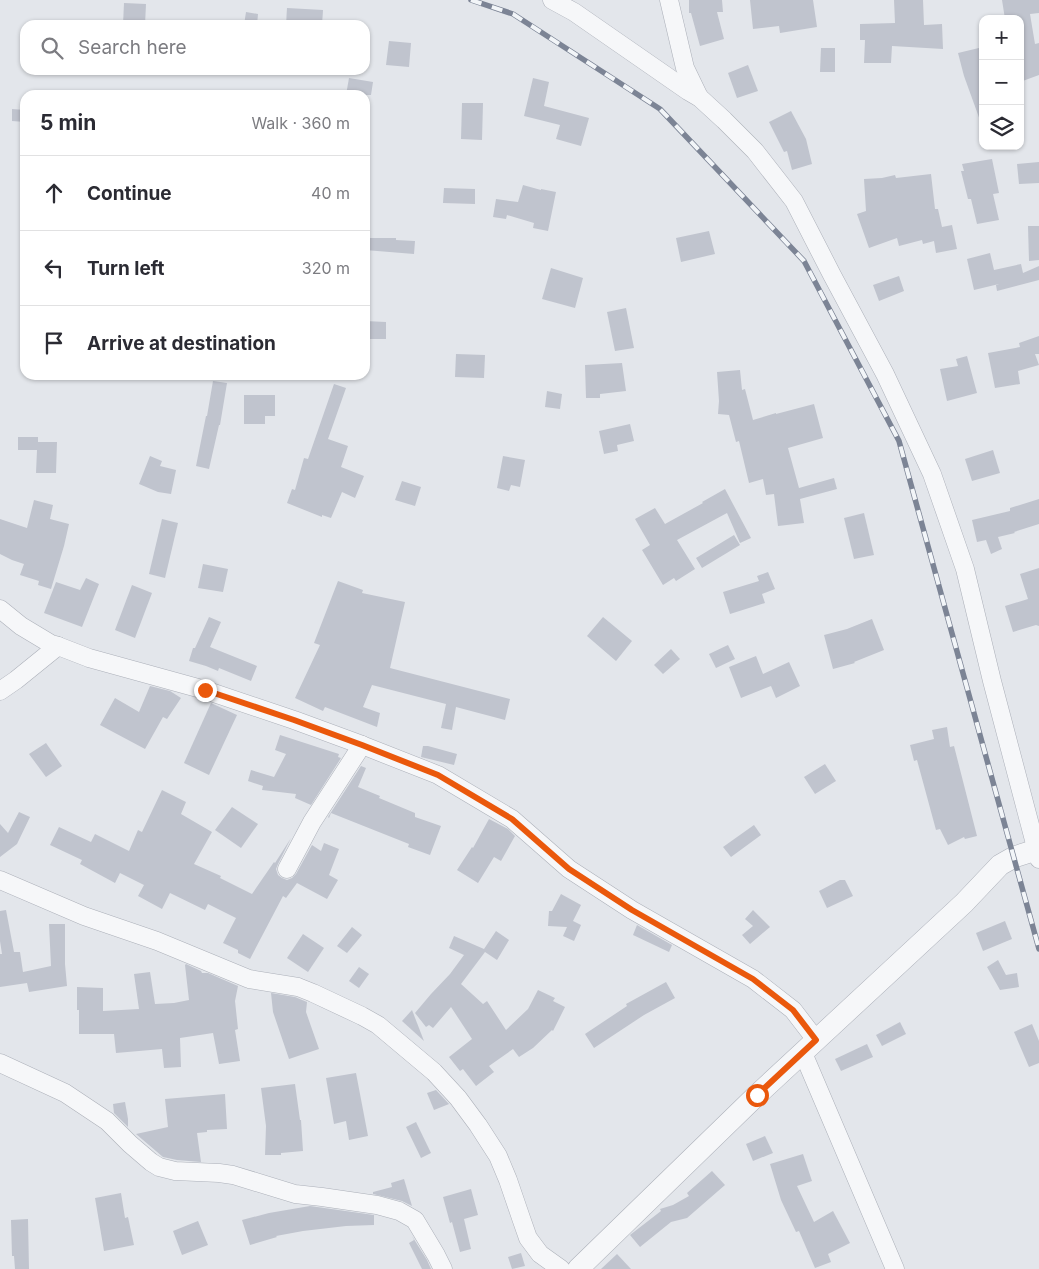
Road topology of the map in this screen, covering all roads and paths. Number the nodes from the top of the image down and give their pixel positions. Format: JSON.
{"nodes":[{"id":1,"x":552,"y":0,"type":"edge"},
{"id":2,"x":669,"y":0,"type":"edge"},
{"id":3,"x":700,"y":98,"type":"junction"},
{"id":4,"x":0,"y":609,"type":"edge"},
{"id":5,"x":58,"y":646,"type":"junction"},
{"id":6,"x":0,"y":691,"type":"edge"},
{"id":7,"x":362,"y":745,"type":"junction"},
{"id":8,"x":1038,"y":853,"type":"edge"},
{"id":9,"x":287,"y":869,"type":"dead end"},
{"id":10,"x":0,"y":880,"type":"edge"},
{"id":11,"x":810,"y":1046,"type":"junction"},
{"id":12,"x":0,"y":1063,"type":"edge"},
{"id":13,"x":443,"y":1269,"type":"edge"},
{"id":14,"x":561,"y":1269,"type":"edge"},
{"id":15,"x":578,"y":1269,"type":"edge"},
{"id":16,"x":895,"y":1269,"type":"edge"}],
"edges":[{"from":1,"to":3,"type":"street"},
{"from":2,"to":3,"type":"street"},
{"from":3,"to":8,"type":"street"},
{"from":4,"to":5,"type":"street"},
{"from":5,"to":6,"type":"street"},
{"from":5,"to":7,"type":"street"},
{"from":7,"to":9,"type":"street"},
{"from":7,"to":11,"type":"street"},
{"from":8,"to":11,"type":"street"},
{"from":10,"to":14,"type":"street"},
{"from":11,"to":15,"type":"street"},
{"from":11,"to":16,"type":"street"},
{"from":12,"to":13,"type":"street"}]}
